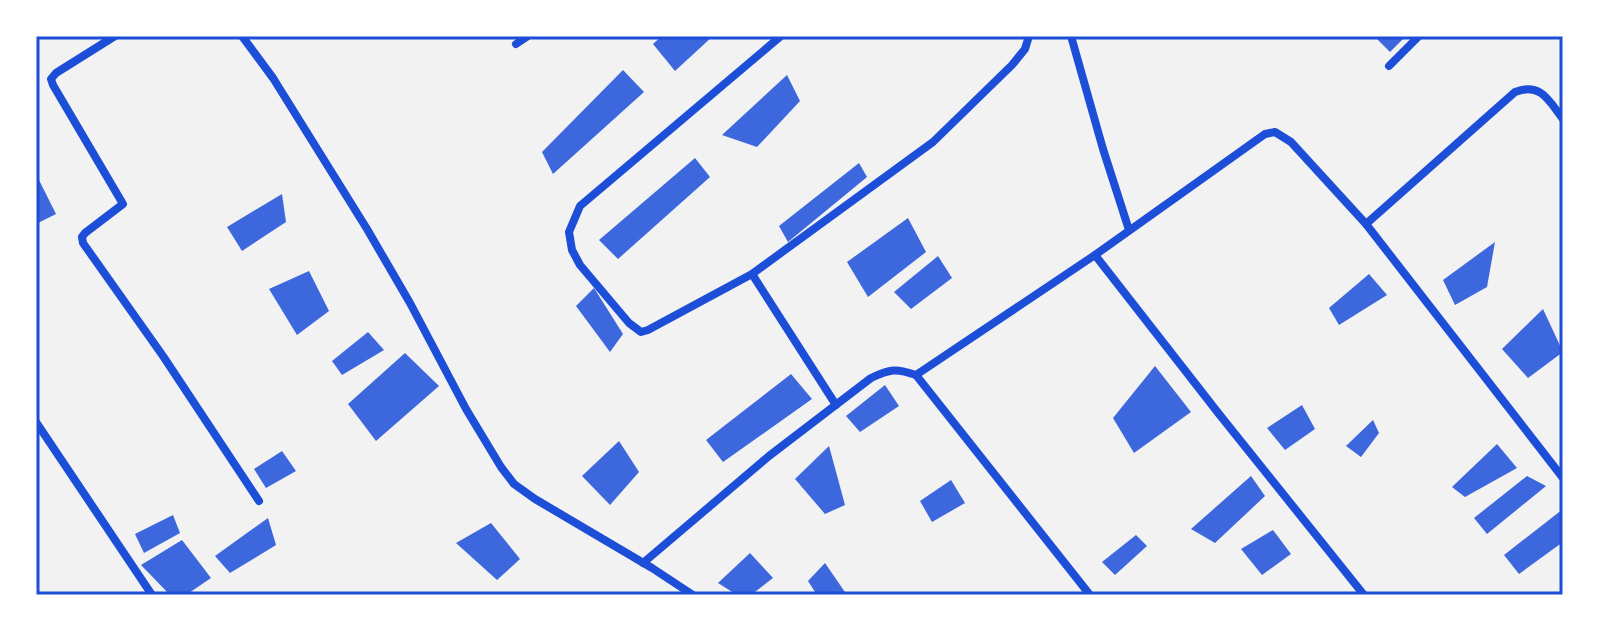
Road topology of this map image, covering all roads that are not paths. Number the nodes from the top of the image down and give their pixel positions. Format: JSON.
{"nodes":[{"id":1,"x":115,"y":36,"type":"edge"},
{"id":2,"x":242,"y":36,"type":"edge"},
{"id":3,"x":528,"y":36,"type":"edge"},
{"id":4,"x":781,"y":36,"type":"edge"},
{"id":5,"x":1029,"y":36,"type":"edge"},
{"id":6,"x":1071,"y":36,"type":"edge"},
{"id":7,"x":1419,"y":36,"type":"edge"},
{"id":8,"x":516,"y":44,"type":"dead end"},
{"id":9,"x":1389,"y":66,"type":"dead end"},
{"id":10,"x":1563,"y":119,"type":"edge"},
{"id":11,"x":1366,"y":224,"type":"junction"},
{"id":12,"x":1129,"y":230,"type":"junction"},
{"id":13,"x":1095,"y":255,"type":"junction"},
{"id":14,"x":752,"y":274,"type":"junction"},
{"id":15,"x":916,"y":375,"type":"junction"},
{"id":16,"x":836,"y":405,"type":"junction"},
{"id":17,"x":36,"y":422,"type":"edge"},
{"id":18,"x":1563,"y":478,"type":"edge"},
{"id":19,"x":259,"y":501,"type":"dead end"},
{"id":20,"x":643,"y":563,"type":"junction"},
{"id":21,"x":152,"y":595,"type":"edge"},
{"id":22,"x":693,"y":595,"type":"edge"},
{"id":23,"x":1090,"y":595,"type":"edge"},
{"id":24,"x":1364,"y":595,"type":"edge"}],
"edges":[{"from":1,"to":19,"type":"street"},
{"from":2,"to":20,"type":"street"},
{"from":3,"to":8,"type":"street"},
{"from":4,"to":14,"type":"street"},
{"from":5,"to":14,"type":"street"},
{"from":6,"to":12,"type":"street"},
{"from":7,"to":9,"type":"street"},
{"from":10,"to":11,"type":"street"},
{"from":11,"to":12,"type":"street"},
{"from":11,"to":18,"type":"street"},
{"from":12,"to":13,"type":"street"},
{"from":13,"to":15,"type":"street"},
{"from":13,"to":24,"type":"street"},
{"from":14,"to":16,"type":"street"},
{"from":15,"to":16,"type":"street"},
{"from":15,"to":23,"type":"street"},
{"from":16,"to":20,"type":"street"},
{"from":17,"to":21,"type":"street"},
{"from":20,"to":22,"type":"street"}]}
